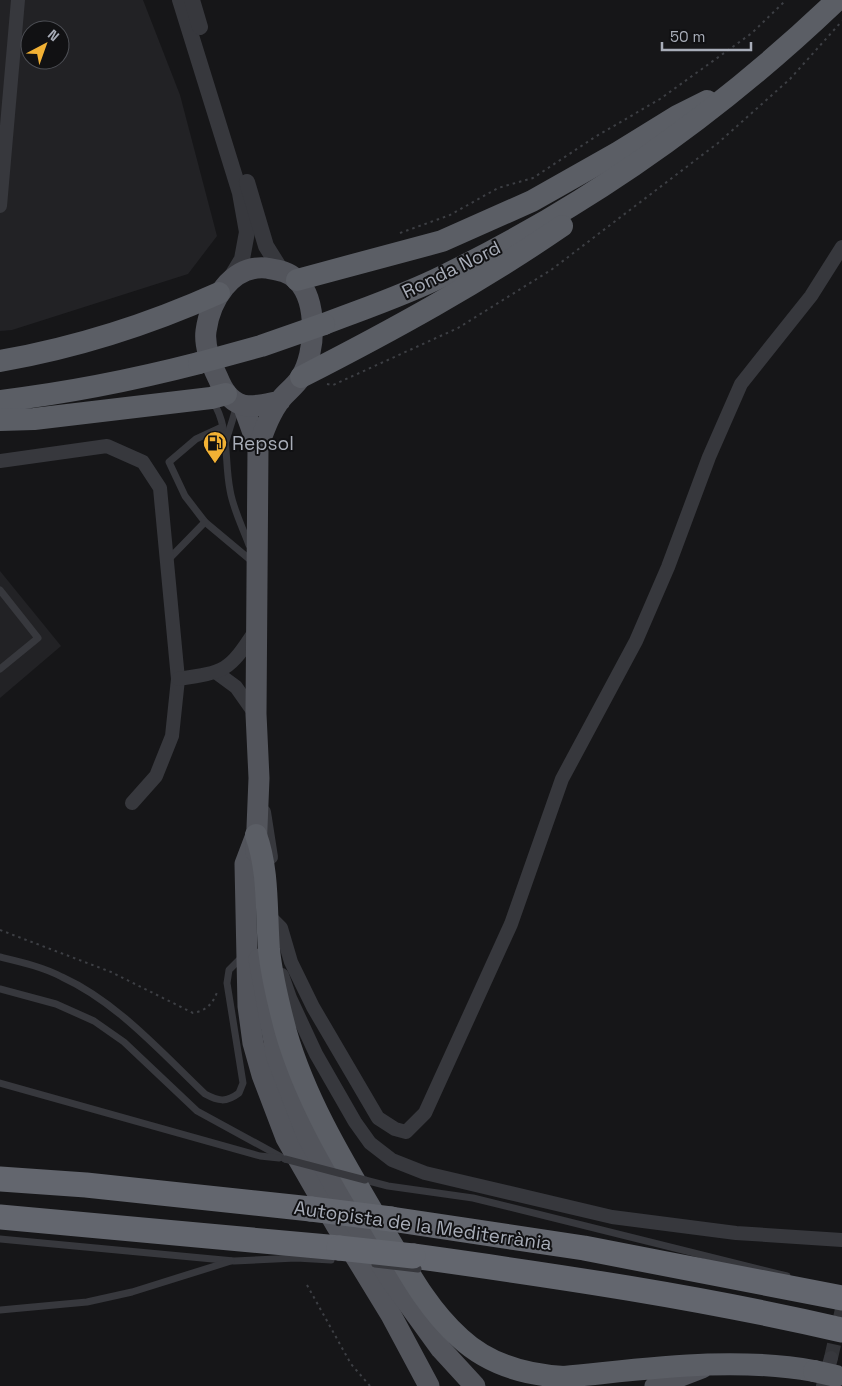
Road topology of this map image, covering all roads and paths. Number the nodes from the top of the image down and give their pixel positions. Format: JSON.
{"nodes":[{"id":1,"x":18,"y":0,"type":"edge"},
{"id":2,"x":180,"y":0,"type":"edge"},
{"id":3,"x":192,"y":0,"type":"edge"},
{"id":4,"x":786,"y":0,"type":"edge"},
{"id":5,"x":822,"y":0,"type":"edge"},
{"id":6,"x":837,"y":0,"type":"edge"},
{"id":7,"x":842,"y":21,"type":"edge"},
{"id":8,"x":712,"y":104,"type":"junction"},
{"id":9,"x":0,"y":206,"type":"edge"},
{"id":10,"x":396,"y":235,"type":"dead end"},
{"id":11,"x":842,"y":247,"type":"edge"},
{"id":12,"x":289,"y":275,"type":"junction"},
{"id":13,"x":223,"y":288,"type":"junction"},
{"id":14,"x":199,"y":357,"type":"junction"},
{"id":15,"x":0,"y":361,"type":"edge"},
{"id":16,"x":301,"y":377,"type":"junction"},
{"id":17,"x":324,"y":384,"type":"dead end"},
{"id":18,"x":0,"y":386,"type":"edge"},
{"id":19,"x":229,"y":400,"type":"junction"},
{"id":20,"x":0,"y":401,"type":"edge"},
{"id":21,"x":280,"y":401,"type":"junction"},
{"id":22,"x":0,"y":420,"type":"edge"},
{"id":23,"x":222,"y":427,"type":"junction"},
{"id":24,"x":226,"y":440,"type":"junction"},
{"id":25,"x":258,"y":447,"type":"junction"},
{"id":26,"x":0,"y":462,"type":"edge"},
{"id":27,"x":205,"y":522,"type":"junction"},
{"id":28,"x":167,"y":562,"type":"junction"},
{"id":29,"x":256,"y":564,"type":"junction"},
{"id":30,"x":0,"y":590,"type":"edge"},
{"id":31,"x":256,"y":629,"type":"junction"},
{"id":32,"x":0,"y":669,"type":"edge"},
{"id":33,"x":217,"y":673,"type":"junction"},
{"id":34,"x":178,"y":678,"type":"junction"},
{"id":35,"x":256,"y":714,"type":"junction"},
{"id":36,"x":259,"y":778,"type":"junction"},
{"id":37,"x":132,"y":804,"type":"dead end"},
{"id":38,"x":256,"y":835,"type":"junction"},
{"id":39,"x":273,"y":920,"type":"junction"},
{"id":40,"x":0,"y":930,"type":"edge"},
{"id":41,"x":247,"y":952,"type":"junction"},
{"id":42,"x":0,"y":957,"type":"edge"},
{"id":43,"x":227,"y":974,"type":"junction"},
{"id":44,"x":0,"y":990,"type":"edge"},
{"id":45,"x":0,"y":1083,"type":"edge"},
{"id":46,"x":285,"y":1159,"type":"junction"},
{"id":47,"x":0,"y":1179,"type":"edge"},
{"id":48,"x":0,"y":1217,"type":"edge"},
{"id":49,"x":0,"y":1239,"type":"edge"},
{"id":50,"x":842,"y":1240,"type":"edge"},
{"id":51,"x":343,"y":1256,"type":"junction"},
{"id":52,"x":234,"y":1260,"type":"junction"},
{"id":53,"x":391,"y":1280,"type":"junction"},
{"id":54,"x":307,"y":1286,"type":"dead end"},
{"id":55,"x":837,"y":1297,"type":"edge"},
{"id":56,"x":698,"y":1300,"type":"junction"},
{"id":57,"x":659,"y":1303,"type":"dead end"},
{"id":58,"x":0,"y":1310,"type":"edge"},
{"id":59,"x":842,"y":1330,"type":"edge"},
{"id":60,"x":714,"y":1364,"type":"junction"},
{"id":61,"x":829,"y":1373,"type":"edge"},
{"id":62,"x":370,"y":1386,"type":"edge"},
{"id":63,"x":429,"y":1386,"type":"edge"},
{"id":64,"x":437,"y":1386,"type":"edge"},
{"id":65,"x":475,"y":1386,"type":"edge"},
{"id":66,"x":655,"y":1386,"type":"edge"}],
"edges":[{"from":1,"to":9,"type":"street"},
{"from":2,"to":13,"type":"street"},
{"from":3,"to":12,"type":"street"},
{"from":4,"to":10,"type":"path"},
{"from":5,"to":8,"type":"highway","name":"Ronda Nord"},
{"from":6,"to":8,"type":"highway","name":"Ronda Nord"},
{"from":7,"to":17,"type":"path"},
{"from":8,"to":12,"type":"highway"},
{"from":8,"to":14,"type":"highway","name":"Ronda Nord","bridge":true},
{"from":8,"to":16,"type":"highway"},
{"from":11,"to":39,"type":"street"},
{"from":12,"to":13,"type":"main road"},
{"from":12,"to":16,"type":"main road"},
{"from":13,"to":15,"type":"highway"},
{"from":13,"to":19,"type":"main road"},
{"from":14,"to":18,"type":"highway","name":"Ronda Nord"},
{"from":14,"to":20,"type":"highway","name":"Ronda Nord"},
{"from":16,"to":21,"type":"main road"},
{"from":19,"to":21,"type":"main road"},
{"from":19,"to":22,"type":"highway"},
{"from":19,"to":23,"type":"lane"},
{"from":19,"to":24,"type":"lane"},
{"from":19,"to":25,"type":"main road"},
{"from":21,"to":25,"type":"main road"},
{"from":23,"to":24,"type":"lane"},
{"from":23,"to":27,"type":"lane"},
{"from":24,"to":29,"type":"lane"},
{"from":25,"to":29,"type":"main road"},
{"from":26,"to":28,"type":"street"},
{"from":27,"to":28,"type":"lane"},
{"from":27,"to":29,"type":"lane"},
{"from":28,"to":34,"type":"street"},
{"from":29,"to":31,"type":"main road"},
{"from":30,"to":32,"type":"lane"},
{"from":31,"to":33,"type":"street"},
{"from":31,"to":35,"type":"main road"},
{"from":33,"to":34,"type":"street"},
{"from":33,"to":35,"type":"street"},
{"from":34,"to":37,"type":"street"},
{"from":35,"to":36,"type":"main road"},
{"from":36,"to":38,"type":"main road"},
{"from":36,"to":39,"type":"street"},
{"from":38,"to":41,"type":"main road"},
{"from":38,"to":53,"type":"main road"},
{"from":38,"to":60,"type":"highway"},
{"from":39,"to":50,"type":"street"},
{"from":40,"to":43,"type":"path"},
{"from":41,"to":43,"type":"lane"},
{"from":41,"to":63,"type":"main road"},
{"from":42,"to":43,"type":"lane"},
{"from":44,"to":46,"type":"lane"},
{"from":45,"to":46,"type":"lane"},
{"from":46,"to":55,"type":"lane","bridge":true},
{"from":47,"to":55,"type":"highway","name":"Autopista de la Mediterrània","bridge":true},
{"from":48,"to":51,"type":"highway","name":"Autopista de la Mediterrània"},
{"from":49,"to":52,"type":"lane"},
{"from":51,"to":52,"type":"lane"},
{"from":51,"to":56,"type":"highway","name":"Autopista de la Mediterrània","bridge":true},
{"from":52,"to":58,"type":"lane"},
{"from":53,"to":64,"type":"main road"},
{"from":53,"to":65,"type":"main road"},
{"from":54,"to":62,"type":"path"},
{"from":56,"to":57,"type":"lane"},
{"from":56,"to":59,"type":"highway","name":"Autopista de la Mediterrània"},
{"from":60,"to":61,"type":"highway"},
{"from":60,"to":66,"type":"main road"}]}
